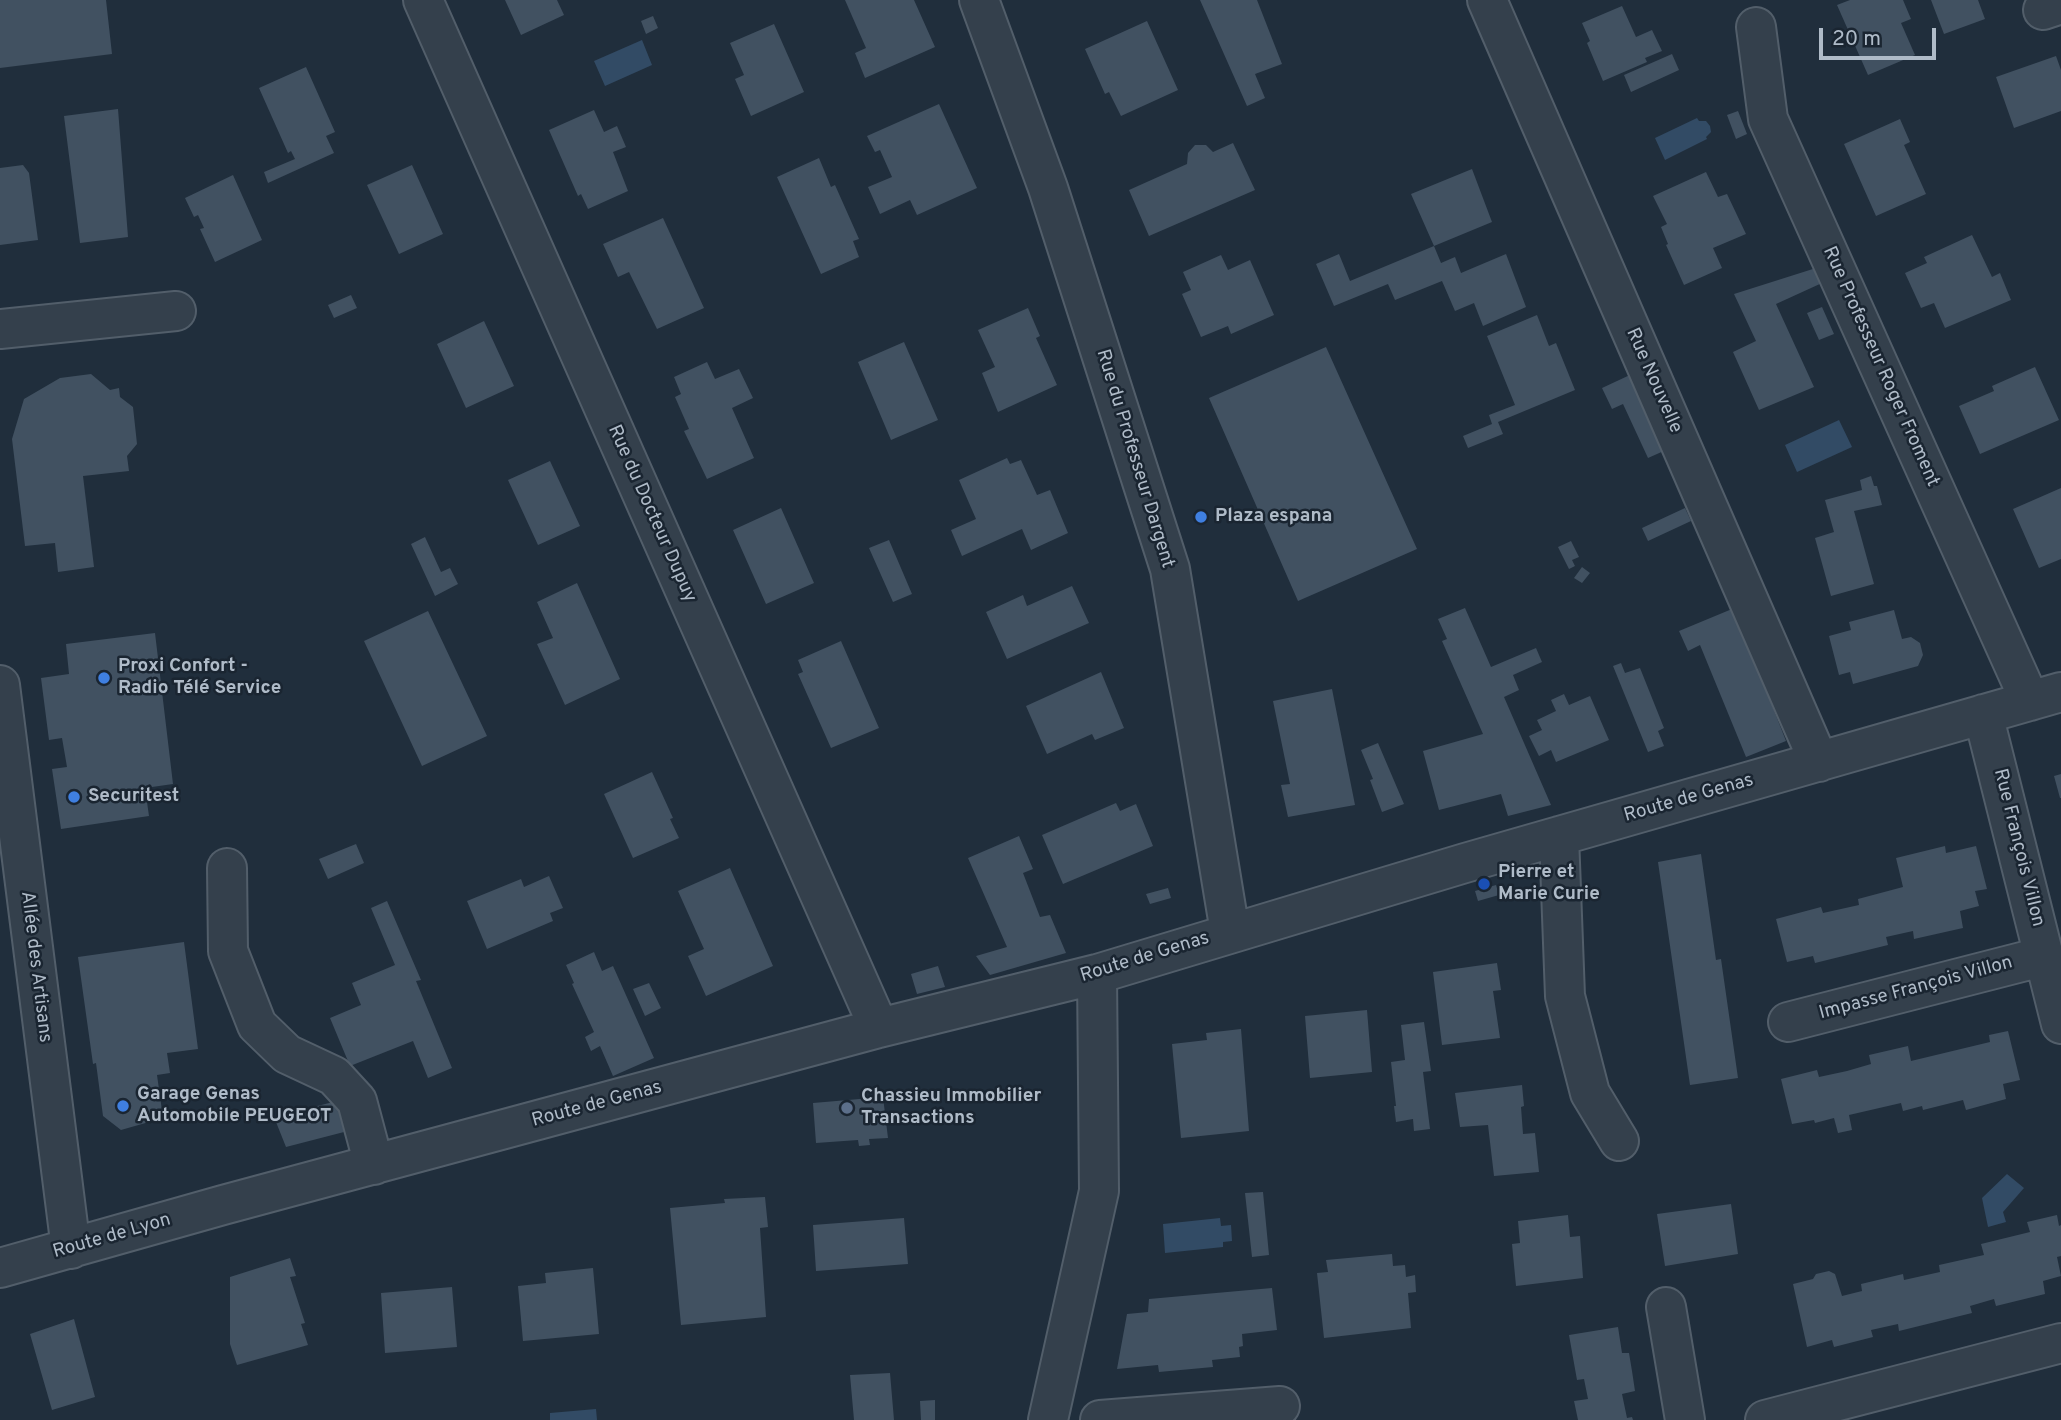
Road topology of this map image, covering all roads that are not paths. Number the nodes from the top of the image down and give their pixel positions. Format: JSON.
{"nodes":[{"id":1,"x":423,"y":0,"type":"edge"},
{"id":2,"x":979,"y":0,"type":"edge"},
{"id":3,"x":1488,"y":0,"type":"edge"},
{"id":4,"x":1756,"y":27,"type":"dead end"},
{"id":5,"x":176,"y":311,"type":"dead end"},
{"id":6,"x":0,"y":329,"type":"edge"},
{"id":7,"x":0,"y":685,"type":"edge"},
{"id":8,"x":2046,"y":696,"type":"edge"},
{"id":9,"x":1983,"y":714,"type":"junction"},
{"id":10,"x":1819,"y":762,"type":"junction"},
{"id":11,"x":1559,"y":836,"type":"junction"},
{"id":12,"x":227,"y":868,"type":"dead end"},
{"id":13,"x":1230,"y":932,"type":"junction"},
{"id":14,"x":2045,"y":956,"type":"junction"},
{"id":15,"x":1097,"y":974,"type":"junction"},
{"id":16,"x":1788,"y":1022,"type":"dead end"},
{"id":17,"x":2061,"y":1024,"type":"edge"},
{"id":18,"x":879,"y":1028,"type":"junction"},
{"id":19,"x":1619,"y":1141,"type":"dead end"},
{"id":20,"x":374,"y":1165,"type":"junction"},
{"id":21,"x":223,"y":1205,"type":"joint"},
{"id":22,"x":71,"y":1249,"type":"junction"},
{"id":23,"x":0,"y":1268,"type":"edge"},
{"id":24,"x":1666,"y":1307,"type":"dead end"},
{"id":25,"x":2061,"y":1343,"type":"edge"},
{"id":26,"x":1280,"y":1406,"type":"dead end"},
{"id":27,"x":1048,"y":1420,"type":"edge"},
{"id":28,"x":1100,"y":1420,"type":"edge"},
{"id":29,"x":1685,"y":1420,"type":"edge"},
{"id":30,"x":1765,"y":1420,"type":"edge"}],
"edges":[{"from":1,"to":18,"type":"street","name":"Rue du Docteur Dupuy"},
{"from":2,"to":13,"type":"street","name":"Rue du Professeur Dargent"},
{"from":3,"to":10,"type":"street","name":"Rue Nouvelle"},
{"from":4,"to":8,"type":"street","name":"Rue Professeur Roger Froment"},
{"from":5,"to":6,"type":"street"},
{"from":7,"to":22,"type":"street","name":"Allée des Artisans"},
{"from":8,"to":9,"type":"street","name":"Route de Genas"},
{"from":9,"to":10,"type":"street","name":"Route de Genas"},
{"from":9,"to":14,"type":"street","name":"Rue François Villon"},
{"from":10,"to":11,"type":"street","name":"Route de Genas"},
{"from":11,"to":13,"type":"street","name":"Route de Genas"},
{"from":11,"to":19,"type":"street"},
{"from":12,"to":20,"type":"street"},
{"from":13,"to":15,"type":"street","name":"Route de Genas"},
{"from":14,"to":16,"type":"street","name":"Impasse François Villon"},
{"from":14,"to":17,"type":"street","name":"Rue François Villon"},
{"from":15,"to":18,"type":"street","name":"Route de Genas"},
{"from":15,"to":27,"type":"street"},
{"from":18,"to":20,"type":"street","name":"Route de Genas"},
{"from":20,"to":21,"type":"street","name":"Route de Genas"},
{"from":21,"to":22,"type":"street","name":"Route de Lyon"},
{"from":22,"to":23,"type":"street","name":"Route de Lyon"},
{"from":24,"to":29,"type":"street"},
{"from":25,"to":30,"type":"street"},
{"from":26,"to":28,"type":"street"}]}
